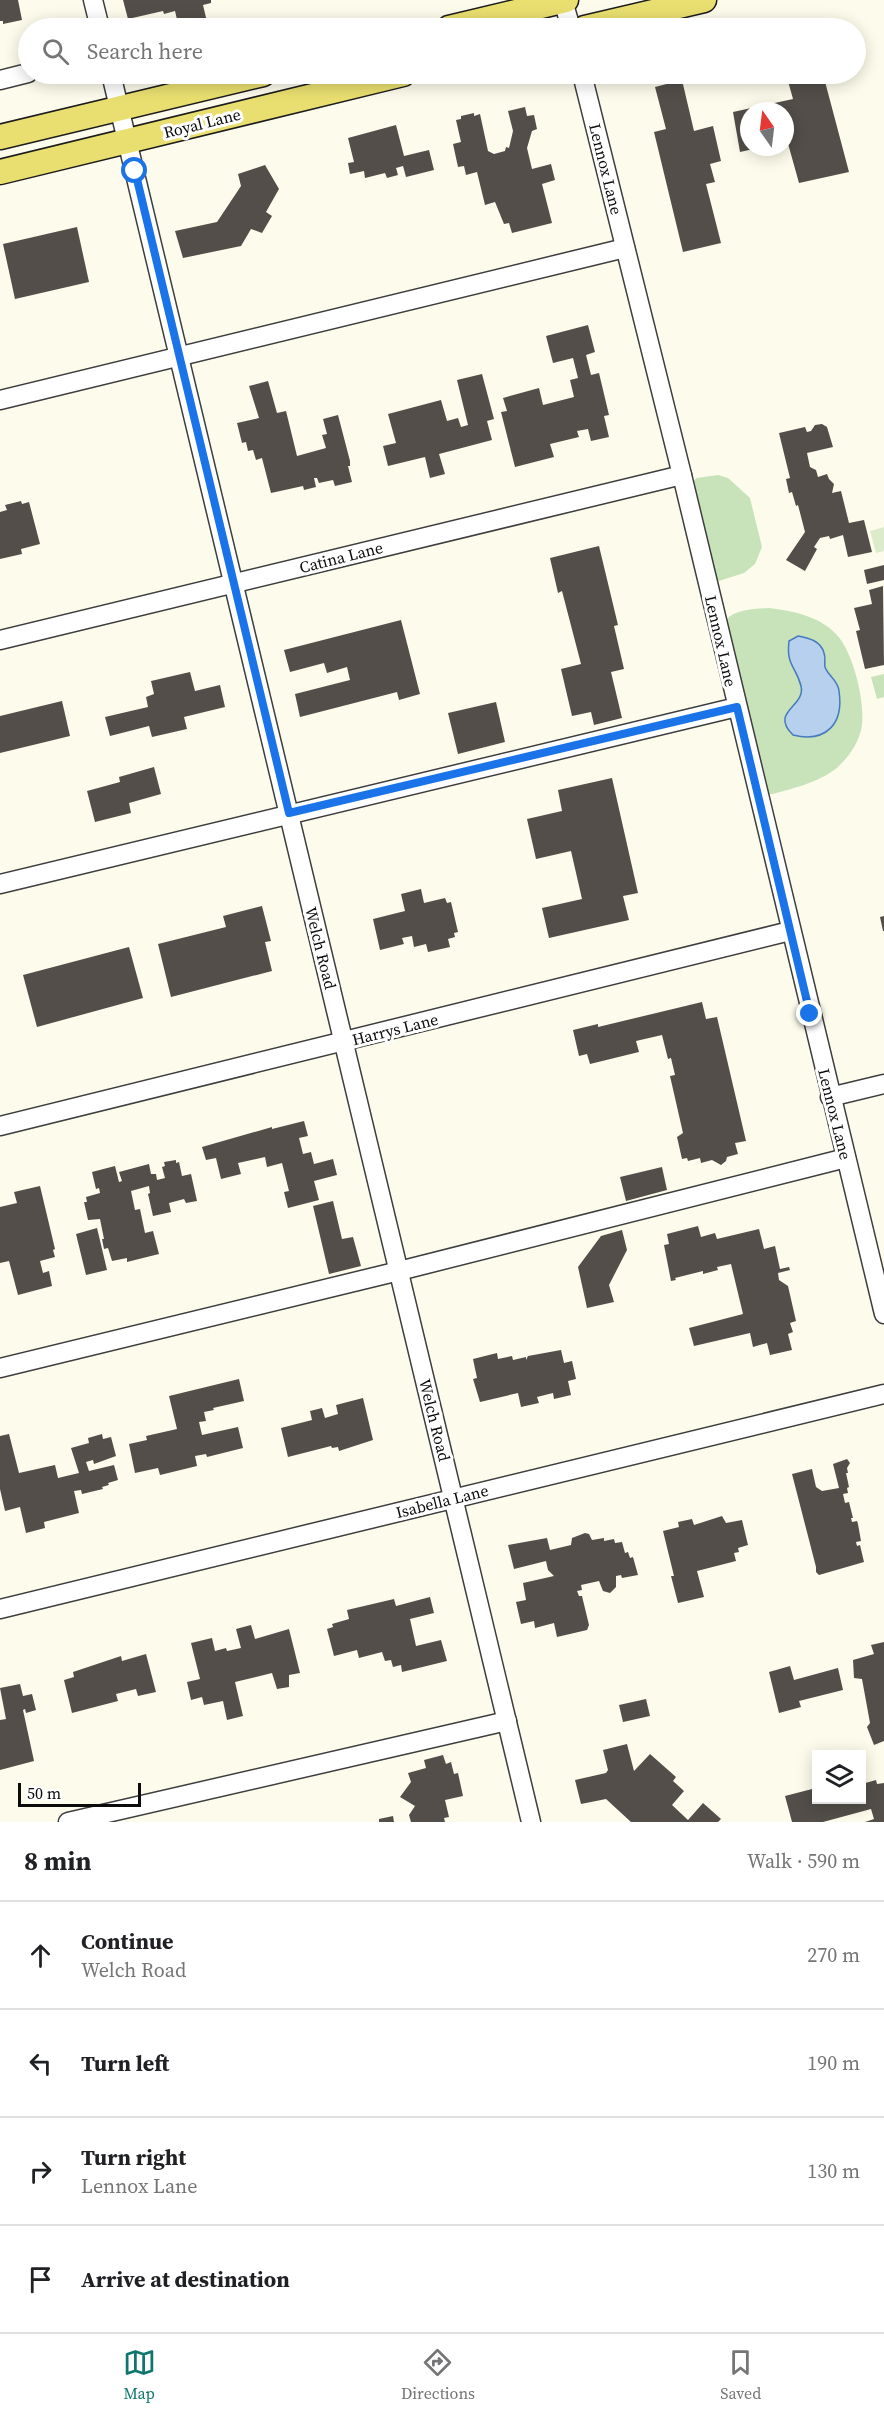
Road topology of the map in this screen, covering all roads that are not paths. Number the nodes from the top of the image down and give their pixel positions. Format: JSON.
{"nodes":[{"id":1,"x":93,"y":0,"type":"edge"},
{"id":2,"x":565,"y":0,"type":"edge"},
{"id":3,"x":704,"y":0,"type":"edge"},
{"id":4,"x":98,"y":18,"type":"edge"},
{"id":5,"x":490,"y":18,"type":"edge"},
{"id":6,"x":569,"y":18,"type":"edge"},
{"id":7,"x":628,"y":18,"type":"edge"},
{"id":8,"x":18,"y":76,"type":"edge"},
{"id":9,"x":0,"y":80,"type":"edge"},
{"id":10,"x":113,"y":84,"type":"edge"},
{"id":11,"x":220,"y":84,"type":"edge"},
{"id":12,"x":363,"y":84,"type":"edge"},
{"id":13,"x":585,"y":84,"type":"edge"},
{"id":14,"x":118,"y":108,"type":"junction"},
{"id":15,"x":0,"y":137,"type":"edge"},
{"id":16,"x":128,"y":142,"type":"junction"},
{"id":17,"x":0,"y":172,"type":"edge"},
{"id":18,"x":626,"y":248,"type":"junction"},
{"id":19,"x":179,"y":356,"type":"junction"},
{"id":20,"x":0,"y":400,"type":"edge"},
{"id":21,"x":682,"y":475,"type":"junction"},
{"id":22,"x":232,"y":583,"type":"junction"},
{"id":23,"x":0,"y":640,"type":"edge"},
{"id":24,"x":737,"y":707,"type":"junction"},
{"id":25,"x":289,"y":813,"type":"junction"},
{"id":26,"x":0,"y":884,"type":"edge"},
{"id":27,"x":790,"y":931,"type":"junction"},
{"id":28,"x":344,"y":1041,"type":"junction"},
{"id":29,"x":884,"y":1084,"type":"edge"},
{"id":30,"x":830,"y":1097,"type":"junction"},
{"id":31,"x":0,"y":1126,"type":"edge"},
{"id":32,"x":846,"y":1158,"type":"junction"},
{"id":33,"x":399,"y":1271,"type":"junction"},
{"id":34,"x":884,"y":1314,"type":"edge"},
{"id":35,"x":0,"y":1368,"type":"edge"},
{"id":36,"x":884,"y":1394,"type":"edge"},
{"id":37,"x":454,"y":1498,"type":"junction"},
{"id":38,"x":0,"y":1609,"type":"edge"},
{"id":39,"x":507,"y":1721,"type":"junction"},
{"id":40,"x":68,"y":1822,"type":"edge"},
{"id":41,"x":531,"y":1822,"type":"edge"}],
"edges":[{"from":1,"to":4,"type":"street"},
{"from":2,"to":5,"type":"main road"},
{"from":2,"to":6,"type":"street"},
{"from":3,"to":7,"type":"main road"},
{"from":8,"to":9,"type":"street"},
{"from":10,"to":14,"type":"street","name":"Welch Road"},
{"from":11,"to":14,"type":"main road","name":"Royal Lane"},
{"from":12,"to":16,"type":"main road","name":"Royal Lane"},
{"from":13,"to":18,"type":"street","name":"Lennox Lane"},
{"from":14,"to":15,"type":"main road","name":"Royal Lane"},
{"from":14,"to":16,"type":"street","name":"Welch Road"},
{"from":16,"to":17,"type":"main road","name":"Royal Lane"},
{"from":16,"to":19,"type":"street","name":"Welch Road"},
{"from":18,"to":19,"type":"street"},
{"from":18,"to":21,"type":"street","name":"Lennox Lane"},
{"from":19,"to":20,"type":"street"},
{"from":19,"to":22,"type":"street","name":"Welch Road"},
{"from":21,"to":22,"type":"street","name":"Catina Lane"},
{"from":21,"to":24,"type":"street","name":"Lennox Lane"},
{"from":22,"to":23,"type":"street","name":"Catina Lane"},
{"from":22,"to":25,"type":"street","name":"Welch Road"},
{"from":24,"to":25,"type":"street"},
{"from":24,"to":27,"type":"street","name":"Lennox Lane"},
{"from":25,"to":26,"type":"street"},
{"from":25,"to":28,"type":"street","name":"Welch Road"},
{"from":27,"to":28,"type":"street","name":"Harrys Lane"},
{"from":27,"to":30,"type":"street","name":"Lennox Lane"},
{"from":28,"to":31,"type":"street","name":"Harrys Lane"},
{"from":28,"to":33,"type":"street","name":"Welch Road"},
{"from":29,"to":30,"type":"street"},
{"from":30,"to":32,"type":"street","name":"Lennox Lane"},
{"from":32,"to":33,"type":"street"},
{"from":32,"to":34,"type":"street","name":"Lennox Lane"},
{"from":33,"to":35,"type":"street"},
{"from":33,"to":37,"type":"street","name":"Welch Road"},
{"from":36,"to":37,"type":"street","name":"Isabella Lane"},
{"from":37,"to":38,"type":"street","name":"Isabella Lane"},
{"from":37,"to":39,"type":"street","name":"Welch Road"},
{"from":39,"to":40,"type":"street"},
{"from":39,"to":41,"type":"street","name":"Welch Road"}]}
